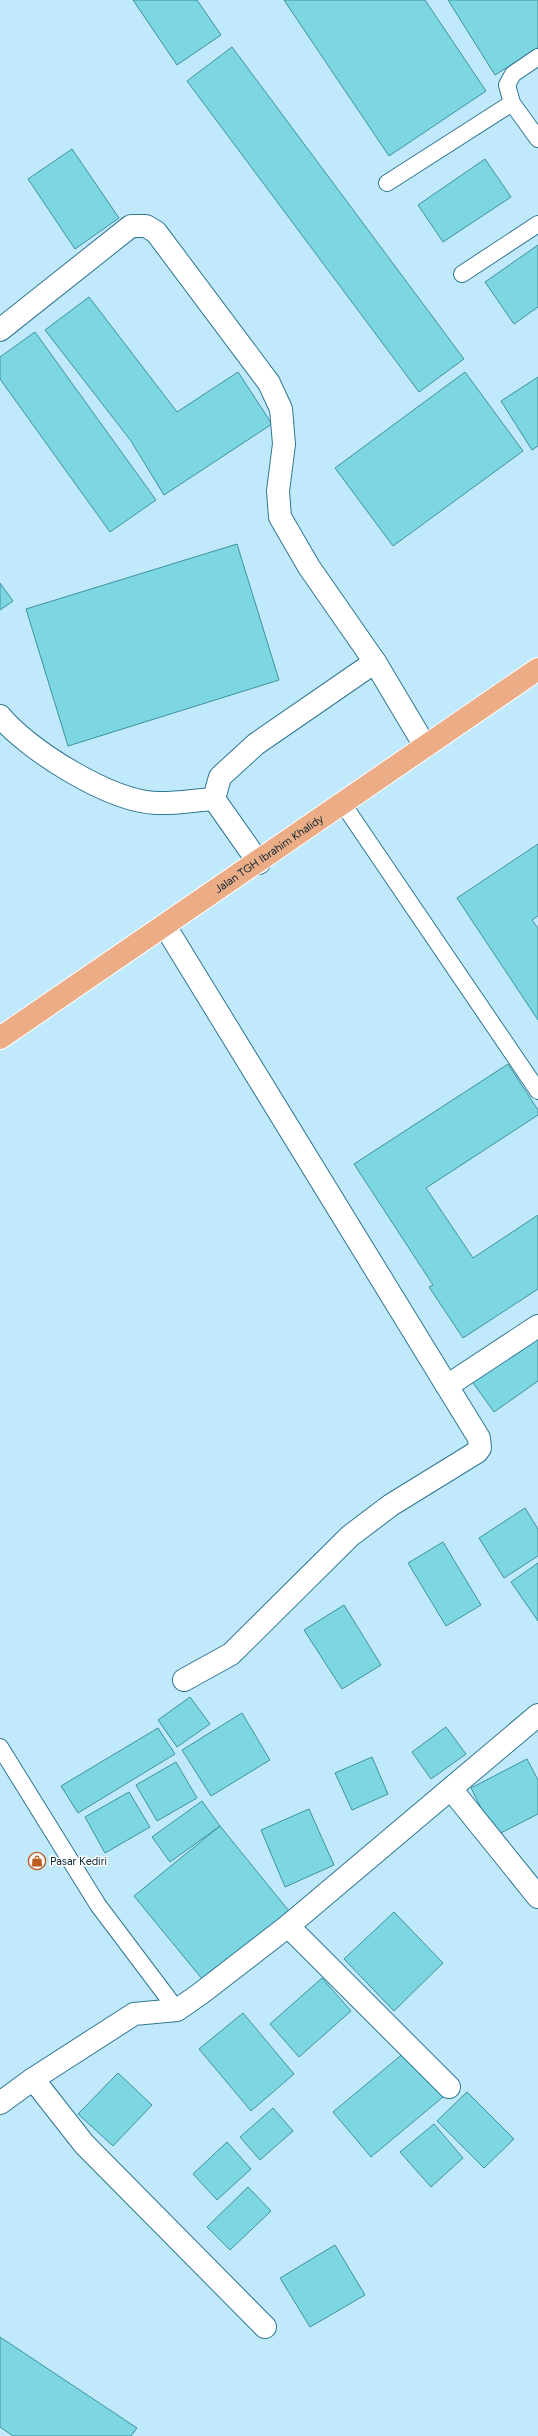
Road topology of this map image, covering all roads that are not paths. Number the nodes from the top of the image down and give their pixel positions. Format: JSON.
{"nodes":[{"id":1,"x":538,"y":57,"type":"edge"},
{"id":2,"x":512,"y":102,"type":"junction"},
{"id":3,"x":538,"y":139,"type":"edge"},
{"id":4,"x":387,"y":183,"type":"dead end"},
{"id":5,"x":538,"y":224,"type":"edge"},
{"id":6,"x":462,"y":274,"type":"dead end"},
{"id":7,"x":0,"y":330,"type":"edge"},
{"id":8,"x":375,"y":662,"type":"junction"},
{"id":9,"x":538,"y":669,"type":"edge"},
{"id":10,"x":0,"y":716,"type":"edge"},
{"id":11,"x":425,"y":746,"type":"junction"},
{"id":12,"x":214,"y":799,"type":"junction"},
{"id":13,"x":343,"y":804,"type":"junction"},
{"id":14,"x":259,"y":862,"type":"junction"},
{"id":15,"x":165,"y":926,"type":"junction"},
{"id":16,"x":0,"y":1038,"type":"edge"},
{"id":17,"x":538,"y":1091,"type":"edge"},
{"id":18,"x":538,"y":1326,"type":"edge"},
{"id":19,"x":447,"y":1386,"type":"junction"},
{"id":20,"x":184,"y":1680,"type":"dead end"},
{"id":21,"x":536,"y":1720,"type":"edge"},
{"id":22,"x":0,"y":1747,"type":"edge"},
{"id":23,"x":452,"y":1789,"type":"junction"},
{"id":24,"x":538,"y":1897,"type":"edge"},
{"id":25,"x":288,"y":1926,"type":"junction"},
{"id":26,"x":177,"y":2010,"type":"junction"},
{"id":27,"x":33,"y":2079,"type":"junction"},
{"id":28,"x":449,"y":2087,"type":"dead end"},
{"id":29,"x":0,"y":2103,"type":"edge"},
{"id":30,"x":265,"y":2328,"type":"dead end"}],
"edges":[{"from":1,"to":2,"type":"lane"},
{"from":2,"to":3,"type":"lane"},
{"from":2,"to":4,"type":"lane"},
{"from":5,"to":6,"type":"lane"},
{"from":7,"to":8,"type":"street"},
{"from":8,"to":11,"type":"street"},
{"from":8,"to":12,"type":"street"},
{"from":9,"to":11,"type":"main road","name":"Jalan TGH Ibrahim Khalidy"},
{"from":10,"to":12,"type":"street"},
{"from":11,"to":13,"type":"main road","name":"Jalan TGH Ibrahim Khalidy"},
{"from":12,"to":14,"type":"street"},
{"from":13,"to":14,"type":"main road","name":"Jalan TGH Ibrahim Khalidy"},
{"from":13,"to":17,"type":"lane"},
{"from":14,"to":15,"type":"main road","name":"Jalan TGH Ibrahim Khalidy"},
{"from":15,"to":16,"type":"main road","name":"Jalan TGH Ibrahim Khalidy"},
{"from":15,"to":19,"type":"street"},
{"from":18,"to":19,"type":"street"},
{"from":19,"to":20,"type":"street"},
{"from":21,"to":23,"type":"street"},
{"from":22,"to":26,"type":"lane"},
{"from":23,"to":24,"type":"street"},
{"from":23,"to":25,"type":"street"},
{"from":25,"to":26,"type":"street"},
{"from":25,"to":28,"type":"street"},
{"from":26,"to":27,"type":"street"},
{"from":27,"to":29,"type":"street"},
{"from":27,"to":30,"type":"street"}]}
